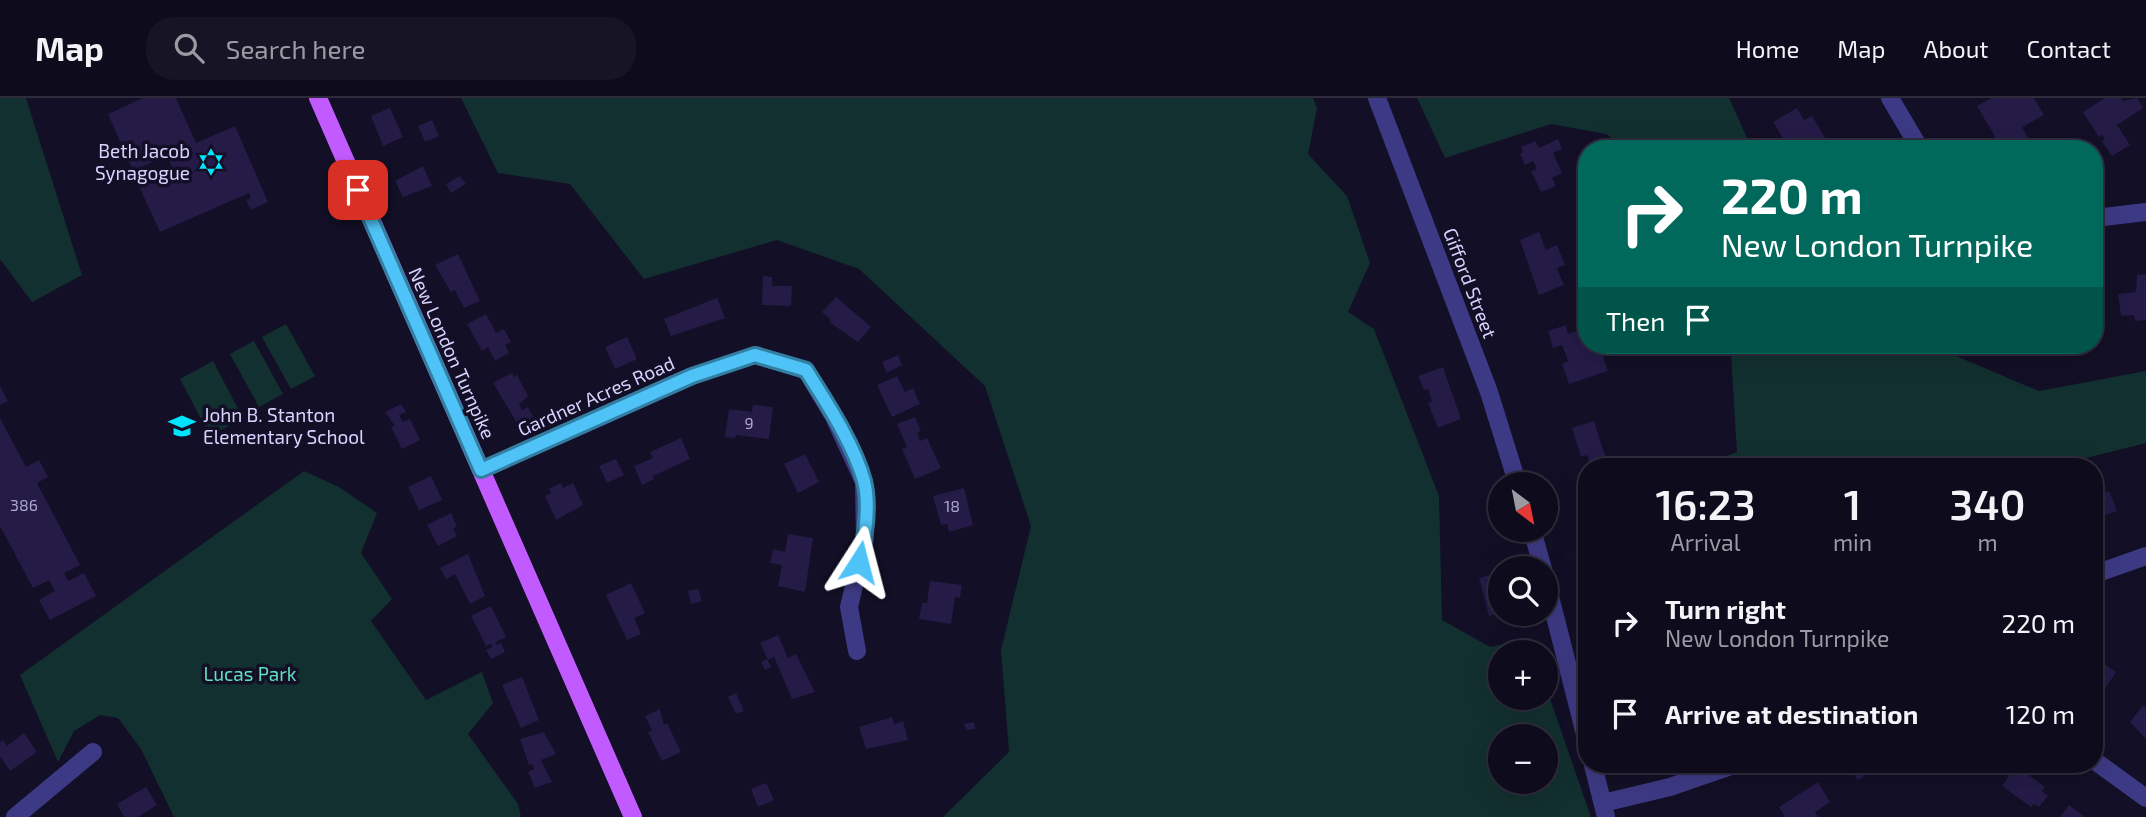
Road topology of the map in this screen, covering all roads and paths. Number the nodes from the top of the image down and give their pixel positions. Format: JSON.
{"nodes":[{"id":1,"x":317,"y":98,"type":"edge"},
{"id":2,"x":1377,"y":98,"type":"edge"},
{"id":3,"x":1890,"y":98,"type":"edge"},
{"id":4,"x":1915,"y":140,"type":"edge"},
{"id":5,"x":2146,"y":212,"type":"edge"},
{"id":6,"x":2103,"y":217,"type":"edge"},
{"id":7,"x":481,"y":470,"type":"junction"},
{"id":8,"x":1514,"y":472,"type":"edge"},
{"id":9,"x":2146,"y":556,"type":"edge"},
{"id":10,"x":2103,"y":571,"type":"edge"},
{"id":11,"x":1557,"y":626,"type":"edge"},
{"id":12,"x":857,"y":651,"type":"dead end"},
{"id":13,"x":1578,"y":707,"type":"edge"},
{"id":14,"x":93,"y":752,"type":"dead end"},
{"id":15,"x":2103,"y":767,"type":"edge"},
{"id":16,"x":1595,"y":773,"type":"edge"},
{"id":17,"x":1711,"y":773,"type":"edge"},
{"id":18,"x":2146,"y":798,"type":"edge"},
{"id":19,"x":1604,"y":810,"type":"edge"},
{"id":20,"x":15,"y":817,"type":"edge"},
{"id":21,"x":633,"y":817,"type":"edge"}],
"edges":[{"from":1,"to":7,"type":"main road","name":"New London Turnpike"},
{"from":2,"to":8,"type":"street","name":"Gifford Street"},
{"from":3,"to":4,"type":"street"},
{"from":5,"to":6,"type":"street"},
{"from":7,"to":12,"type":"street","name":"Gardner Acres Road"},
{"from":7,"to":21,"type":"main road","name":"New London Turnpike"},
{"from":9,"to":10,"type":"street"},
{"from":11,"to":13,"type":"street"},
{"from":14,"to":20,"type":"street"},
{"from":15,"to":18,"type":"street"},
{"from":16,"to":19,"type":"street"},
{"from":17,"to":19,"type":"street"}]}
